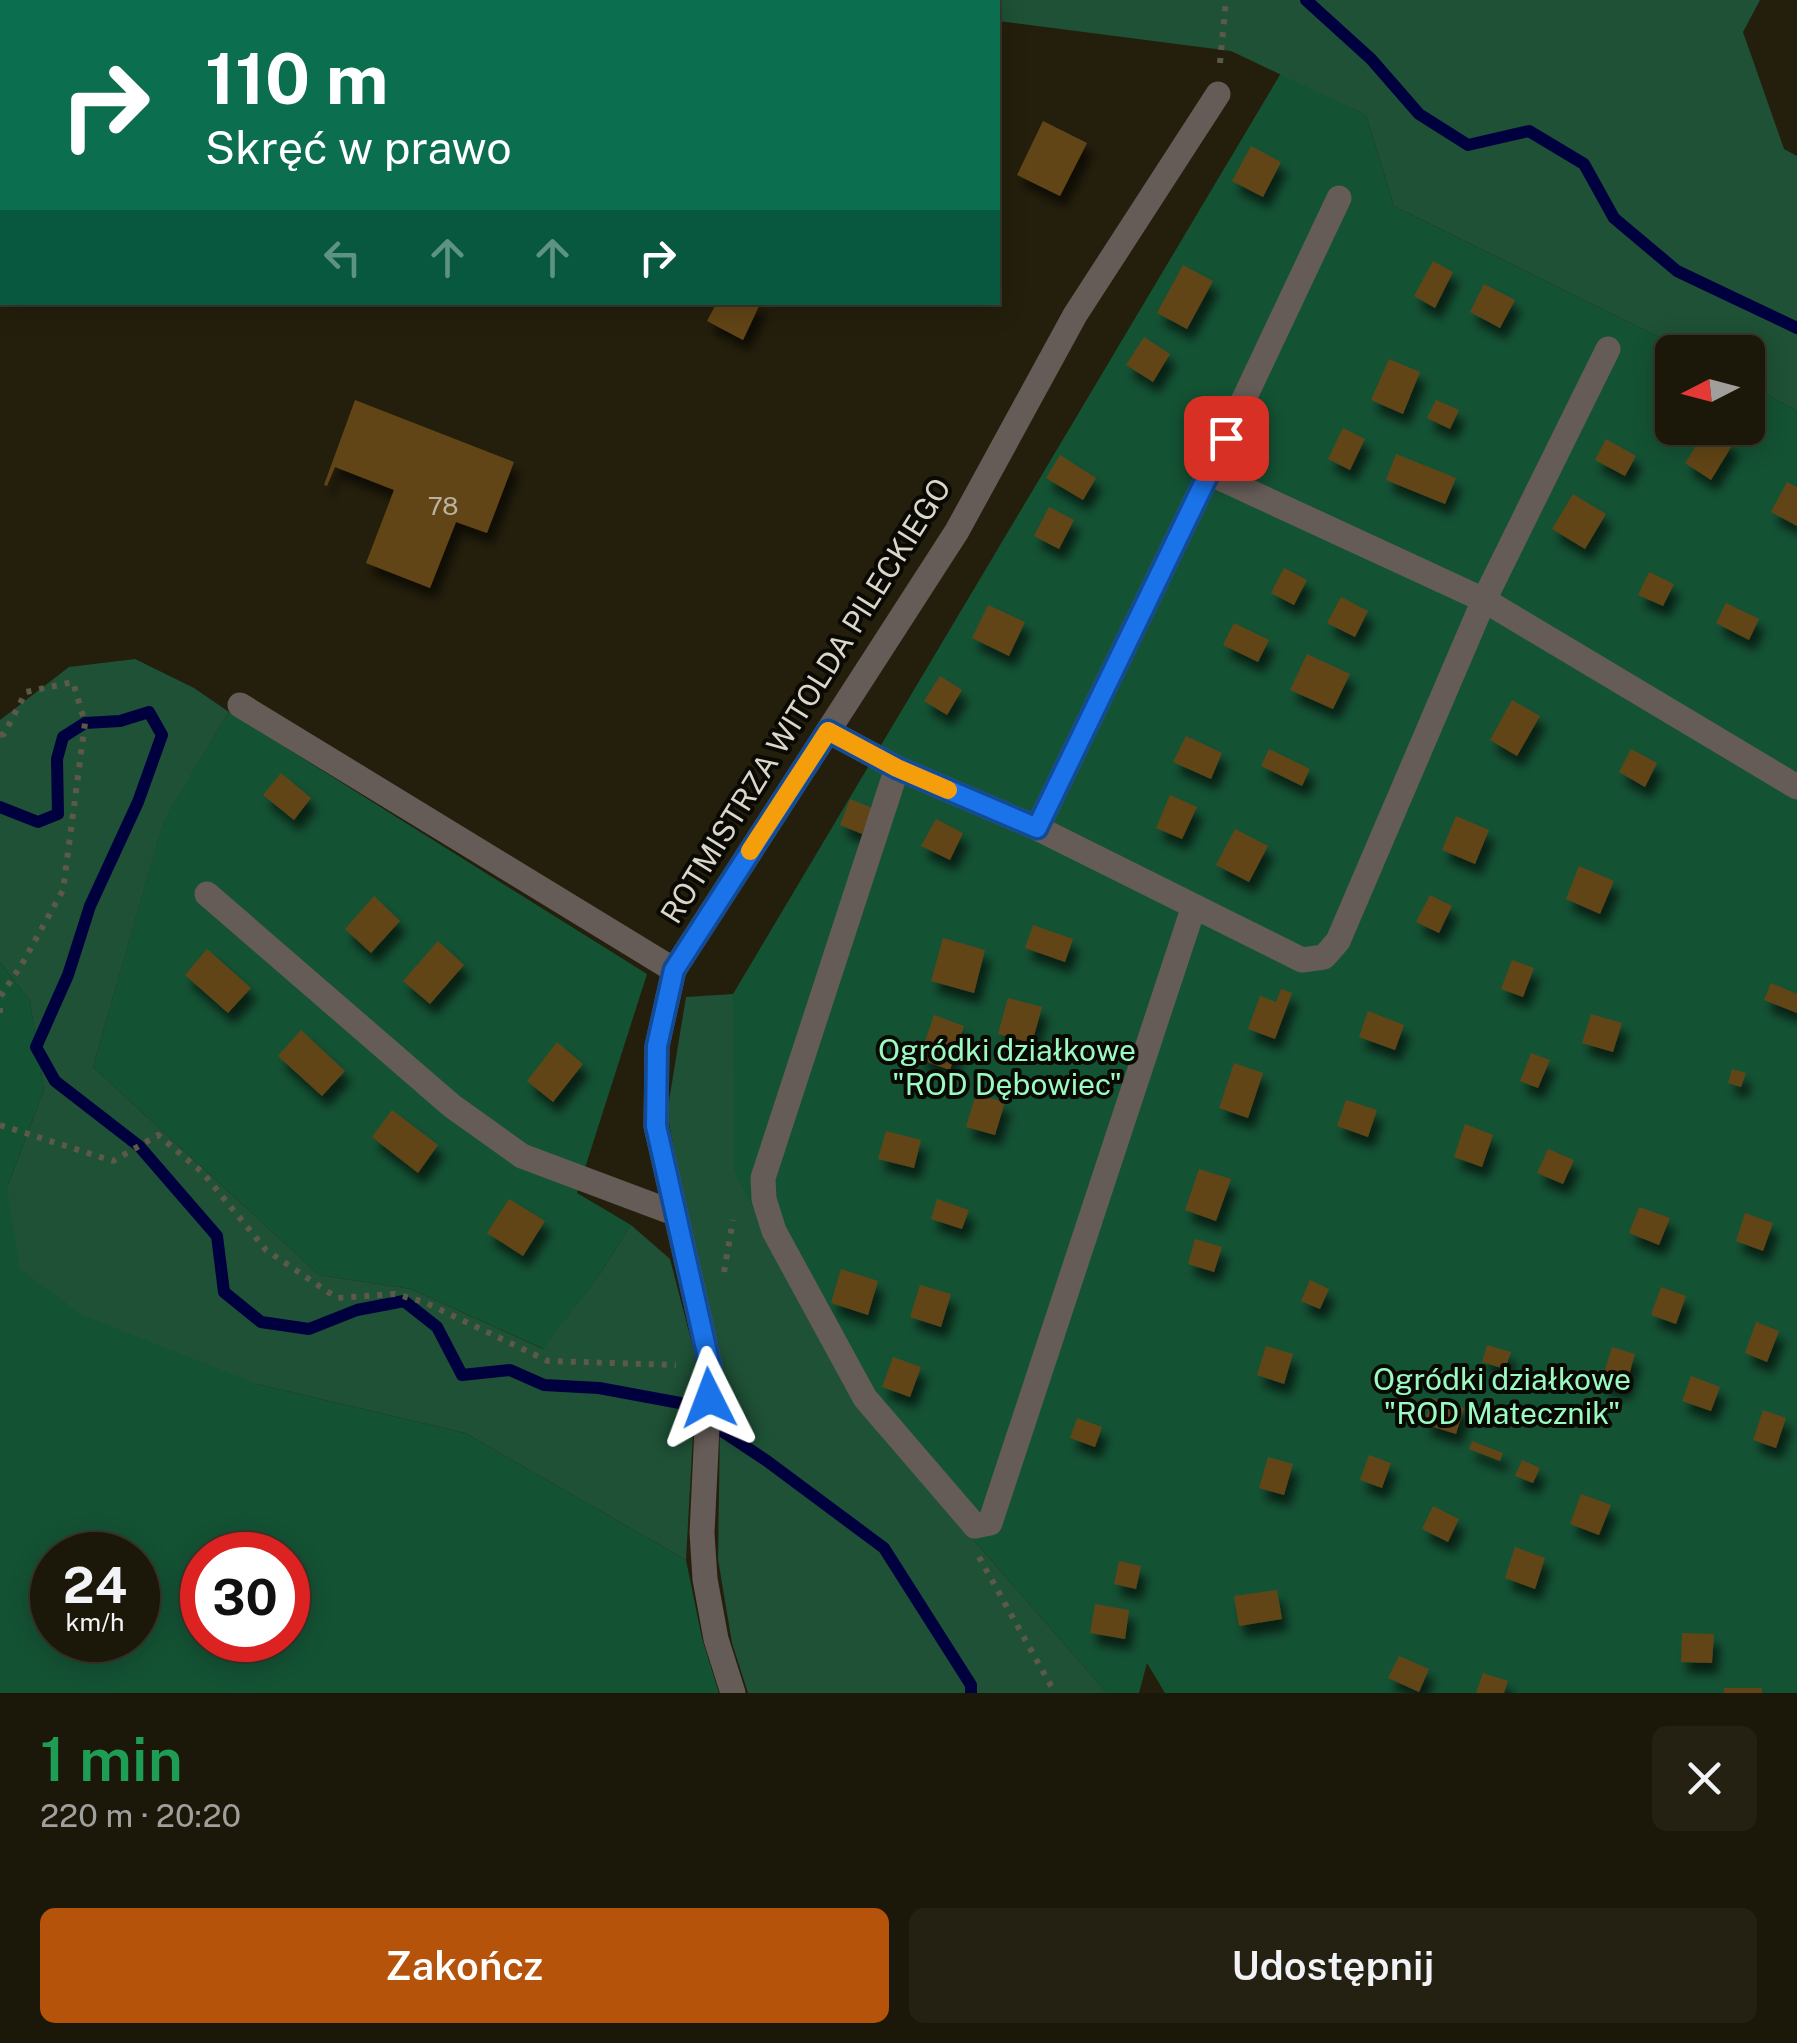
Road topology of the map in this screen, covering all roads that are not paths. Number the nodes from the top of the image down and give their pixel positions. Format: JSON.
{"nodes":[{"id":1,"x":1218,"y":94,"type":"road end"},
{"id":2,"x":1339,"y":198,"type":"dead end"},
{"id":3,"x":1608,"y":348,"type":"dead end"},
{"id":4,"x":1209,"y":473,"type":"junction"},
{"id":5,"x":1484,"y":600,"type":"junction"},
{"id":6,"x":240,"y":705,"type":"dead end"},
{"id":7,"x":828,"y":731,"type":"junction"},
{"id":8,"x":897,"y":768,"type":"junction"},
{"id":9,"x":1797,"y":786,"type":"edge"},
{"id":10,"x":1037,"y":828,"type":"junction"},
{"id":11,"x":207,"y":894,"type":"dead end"},
{"id":12,"x":1194,"y":906,"type":"junction"},
{"id":13,"x":674,"y":970,"type":"junction"},
{"id":14,"x":674,"y":1213,"type":"junction"},
{"id":15,"x":733,"y":1693,"type":"edge"}],
"edges":[{"from":1,"to":7,"type":"street","name":"ROTMISTRZA WITOLDA PILECKIEGO"},
{"from":2,"to":4,"type":"street"},
{"from":3,"to":5,"type":"street"},
{"from":4,"to":5,"type":"street"},
{"from":4,"to":10,"type":"street"},
{"from":5,"to":9,"type":"street"},
{"from":5,"to":12,"type":"street"},
{"from":6,"to":13,"type":"street"},
{"from":7,"to":8,"type":"street"},
{"from":7,"to":13,"type":"street","name":"ROTMISTRZA WITOLDA PILECKIEGO"},
{"from":8,"to":10,"type":"street"},
{"from":8,"to":12,"type":"street"},
{"from":10,"to":12,"type":"street"},
{"from":11,"to":14,"type":"street"},
{"from":13,"to":14,"type":"street","name":"ROTMISTRZA WITOLDA PILECKIEGO"},
{"from":14,"to":15,"type":"street","name":"ROTMISTRZA WITOLDA PILECKIEGO"}]}
